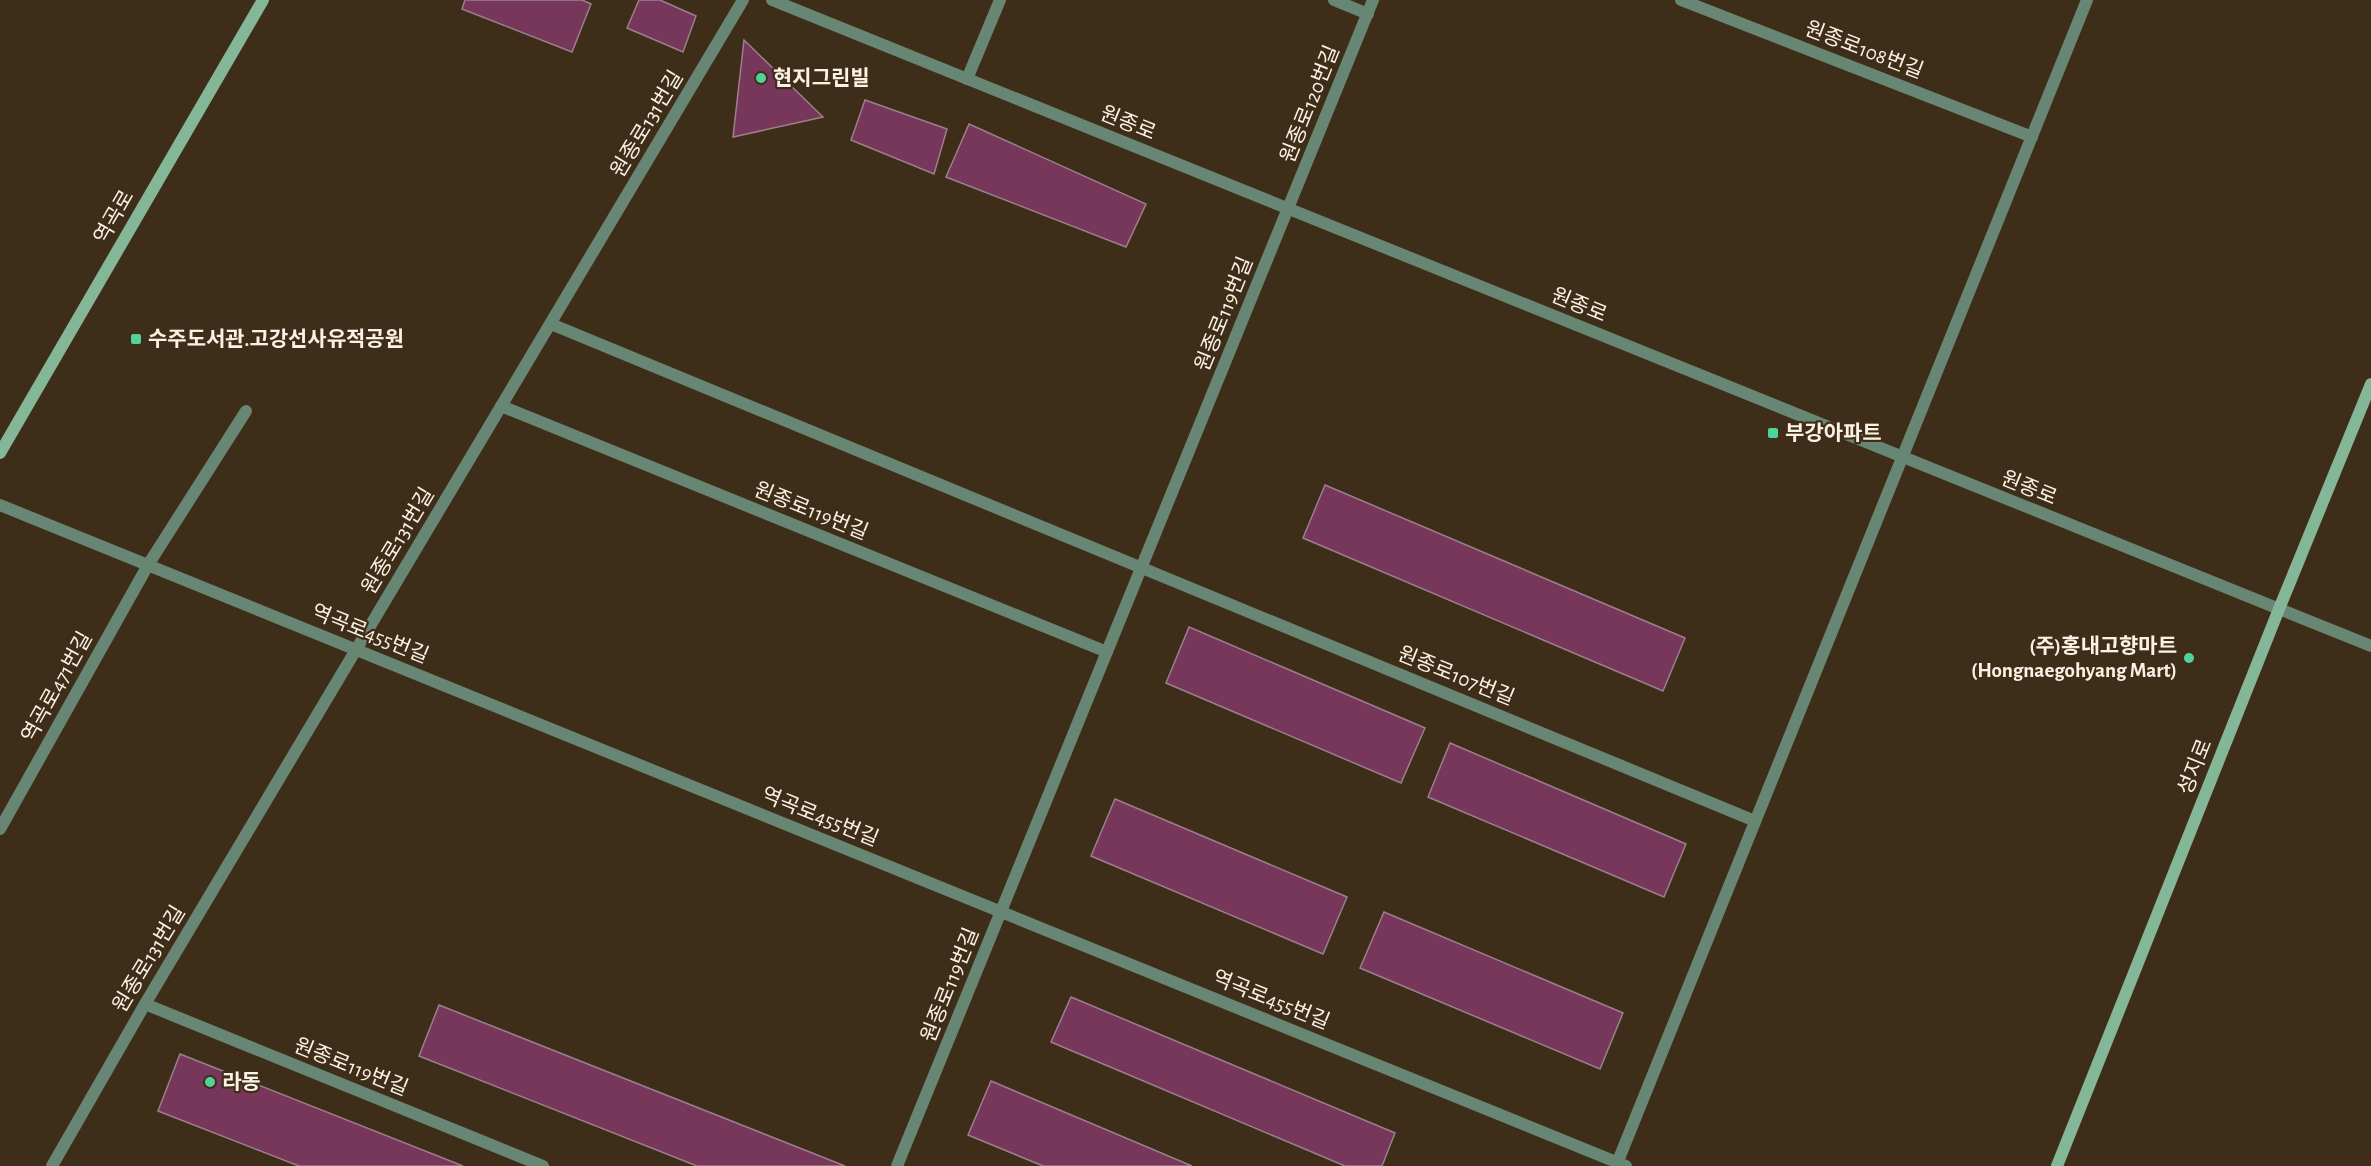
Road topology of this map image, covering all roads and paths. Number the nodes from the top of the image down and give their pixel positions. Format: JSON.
{"nodes":[{"id":1,"x":262,"y":0,"type":"edge"},
{"id":2,"x":743,"y":0,"type":"edge"},
{"id":3,"x":772,"y":0,"type":"edge"},
{"id":4,"x":1000,"y":0,"type":"edge"},
{"id":5,"x":1334,"y":0,"type":"edge"},
{"id":6,"x":1373,"y":0,"type":"edge"},
{"id":7,"x":1681,"y":0,"type":"edge"},
{"id":8,"x":2087,"y":0,"type":"edge"},
{"id":9,"x":1368,"y":14,"type":"junction"},
{"id":10,"x":967,"y":79,"type":"junction"},
{"id":11,"x":2032,"y":136,"type":"junction"},
{"id":12,"x":1288,"y":208,"type":"junction"},
{"id":13,"x":550,"y":324,"type":"junction"},
{"id":14,"x":2371,"y":384,"type":"edge"},
{"id":15,"x":501,"y":406,"type":"junction"},
{"id":16,"x":246,"y":411,"type":"dead end"},
{"id":17,"x":0,"y":453,"type":"edge"},
{"id":18,"x":1902,"y":457,"type":"junction"},
{"id":19,"x":0,"y":505,"type":"edge"},
{"id":20,"x":148,"y":565,"type":"junction"},
{"id":21,"x":1142,"y":568,"type":"junction"},
{"id":22,"x":2279,"y":609,"type":"junction"},
{"id":23,"x":2371,"y":646,"type":"edge"},
{"id":24,"x":356,"y":650,"type":"junction"},
{"id":25,"x":1107,"y":652,"type":"junction"},
{"id":26,"x":1755,"y":821,"type":"junction"},
{"id":27,"x":0,"y":829,"type":"edge"},
{"id":28,"x":1001,"y":912,"type":"junction"},
{"id":29,"x":145,"y":1004,"type":"junction"},
{"id":30,"x":1620,"y":1165,"type":"edge"},
{"id":31,"x":52,"y":1166,"type":"edge"},
{"id":32,"x":543,"y":1166,"type":"edge"},
{"id":33,"x":897,"y":1166,"type":"edge"},
{"id":34,"x":2057,"y":1166,"type":"edge"}],
"edges":[{"from":1,"to":17,"type":"street","name":"역곡로"},
{"from":2,"to":13,"type":"street","name":"원종로131번길"},
{"from":3,"to":10,"type":"street","name":"원종로"},
{"from":4,"to":10,"type":"street"},
{"from":5,"to":9,"type":"street"},
{"from":6,"to":9,"type":"street","name":"원종로120번길"},
{"from":7,"to":11,"type":"street","name":"원종로108번길"},
{"from":8,"to":11,"type":"street"},
{"from":9,"to":12,"type":"street","name":"원종로120번길"},
{"from":10,"to":12,"type":"street","name":"원종로"},
{"from":11,"to":18,"type":"street"},
{"from":12,"to":18,"type":"street","name":"원종로"},
{"from":12,"to":21,"type":"street","name":"원종로119번길"},
{"from":13,"to":15,"type":"street","name":"원종로131번길"},
{"from":13,"to":21,"type":"street"},
{"from":14,"to":22,"type":"street","name":"성지로"},
{"from":15,"to":24,"type":"street","name":"원종로131번길"},
{"from":15,"to":25,"type":"street","name":"원종로119번길"},
{"from":16,"to":20,"type":"street"},
{"from":18,"to":22,"type":"street","name":"원종로"},
{"from":18,"to":26,"type":"street"},
{"from":19,"to":20,"type":"street","name":"역곡로455번길"},
{"from":20,"to":24,"type":"street","name":"역곡로455번길"},
{"from":20,"to":27,"type":"street","name":"역곡로471번길"},
{"from":21,"to":25,"type":"street","name":"원종로119번길"},
{"from":21,"to":26,"type":"street","name":"원종로107번길"},
{"from":22,"to":23,"type":"street","name":"원종로"},
{"from":22,"to":34,"type":"street","name":"성지로"},
{"from":24,"to":28,"type":"street","name":"역곡로455번길"},
{"from":24,"to":29,"type":"street","name":"원종로131번길"},
{"from":25,"to":28,"type":"street","name":"원종로119번길"},
{"from":26,"to":30,"type":"street"},
{"from":28,"to":30,"type":"street","name":"역곡로455번길"},
{"from":28,"to":33,"type":"street","name":"원종로119번길"},
{"from":29,"to":31,"type":"street","name":"원종로131번길"},
{"from":29,"to":32,"type":"street","name":"원종로119번길"}]}
